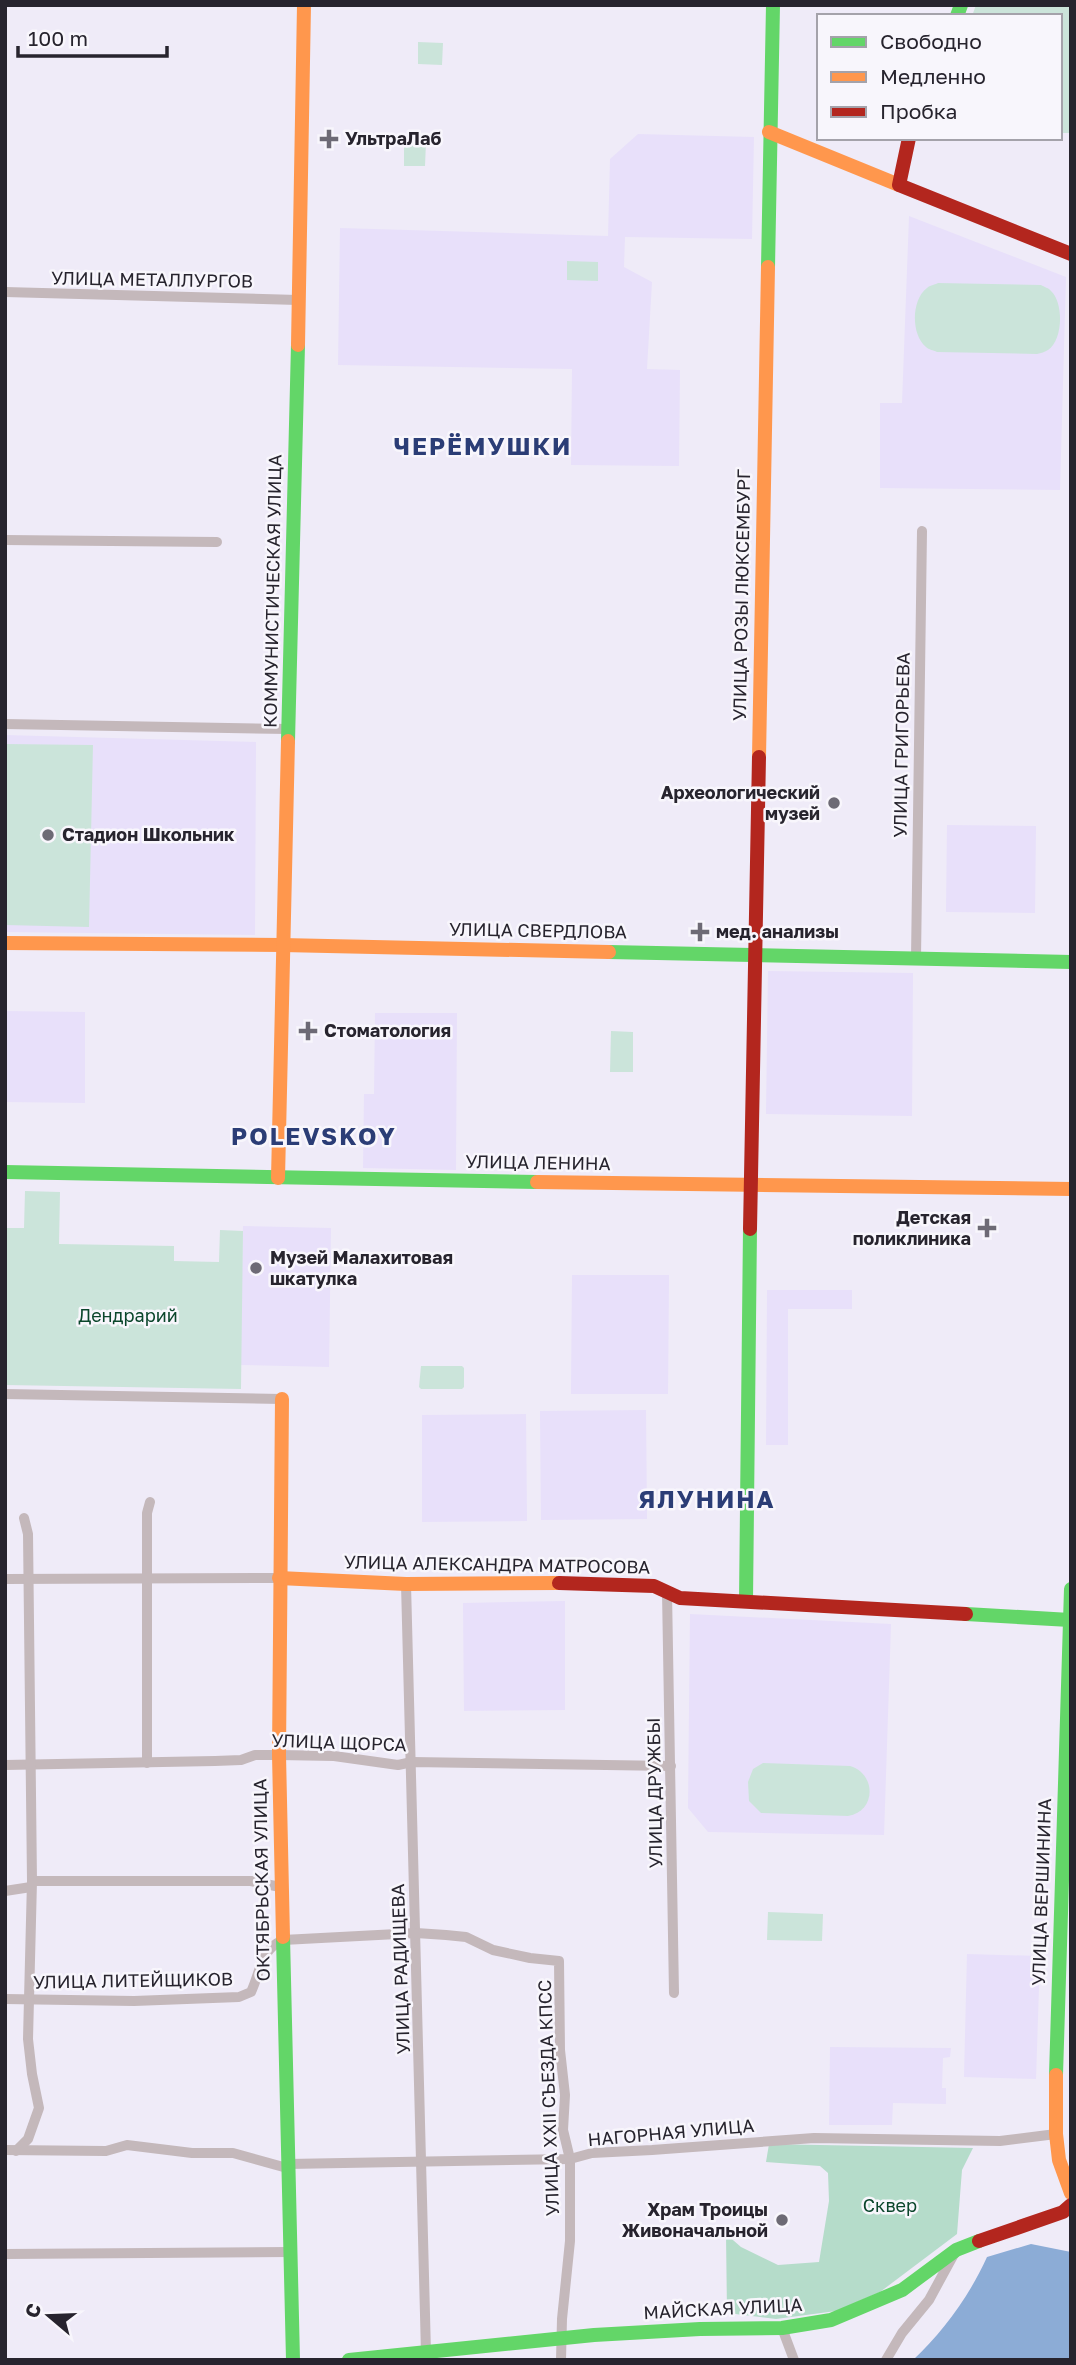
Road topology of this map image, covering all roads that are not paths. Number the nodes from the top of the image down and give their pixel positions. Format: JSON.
{"nodes":[{"id":1,"x":303,"y":5,"type":"edge"},
{"id":2,"x":773,"y":5,"type":"edge"},
{"id":3,"x":769,"y":132,"type":"junction"},
{"id":4,"x":908,"y":140,"type":"edge"},
{"id":5,"x":899,"y":185,"type":"junction"},
{"id":6,"x":1071,"y":254,"type":"edge"},
{"id":7,"x":5,"y":292,"type":"edge"},
{"id":8,"x":298,"y":300,"type":"junction"},
{"id":9,"x":922,"y":531,"type":"dead end"},
{"id":10,"x":5,"y":540,"type":"edge"},
{"id":11,"x":218,"y":542,"type":"dead end"},
{"id":12,"x":5,"y":724,"type":"edge"},
{"id":13,"x":289,"y":730,"type":"junction"},
{"id":14,"x":5,"y":943,"type":"edge"},
{"id":15,"x":282,"y":945,"type":"junction"},
{"id":16,"x":755,"y":955,"type":"junction"},
{"id":17,"x":916,"y":958,"type":"junction"},
{"id":18,"x":1071,"y":962,"type":"edge"},
{"id":19,"x":5,"y":1171,"type":"edge"},
{"id":20,"x":278,"y":1178,"type":"junction"},
{"id":21,"x":751,"y":1185,"type":"junction"},
{"id":22,"x":1071,"y":1189,"type":"edge"},
{"id":23,"x":5,"y":1394,"type":"edge"},
{"id":24,"x":282,"y":1399,"type":"joint"},
{"id":25,"x":150,"y":1502,"type":"dead end"},
{"id":26,"x":24,"y":1518,"type":"dead end"},
{"id":27,"x":279,"y":1578,"type":"junction"},
{"id":28,"x":5,"y":1579,"type":"edge"},
{"id":29,"x":29,"y":1579,"type":"junction"},
{"id":30,"x":147,"y":1579,"type":"junction"},
{"id":31,"x":407,"y":1584,"type":"junction"},
{"id":32,"x":1071,"y":1589,"type":"edge"},
{"id":33,"x":667,"y":1592,"type":"junction"},
{"id":34,"x":746,"y":1601,"type":"junction"},
{"id":35,"x":1070,"y":1620,"type":"edge"},
{"id":36,"x":279,"y":1755,"type":"junction"},
{"id":37,"x":412,"y":1762,"type":"junction"},
{"id":38,"x":148,"y":1763,"type":"junction"},
{"id":39,"x":30,"y":1764,"type":"junction"},
{"id":40,"x":5,"y":1765,"type":"edge"},
{"id":41,"x":671,"y":1766,"type":"junction"},
{"id":42,"x":32,"y":1884,"type":"junction"},
{"id":43,"x":280,"y":1887,"type":"junction"},
{"id":44,"x":5,"y":1891,"type":"edge"},
{"id":45,"x":416,"y":1933,"type":"junction"},
{"id":46,"x":284,"y":1940,"type":"junction"},
{"id":47,"x":674,"y":1993,"type":"dead end"},
{"id":48,"x":5,"y":1999,"type":"edge"},
{"id":49,"x":29,"y":1999,"type":"junction"},
{"id":50,"x":1056,"y":2134,"type":"junction"},
{"id":51,"x":10,"y":2151,"type":"edge"},
{"id":52,"x":570,"y":2159,"type":"junction"},
{"id":53,"x":422,"y":2163,"type":"junction"},
{"id":54,"x":288,"y":2166,"type":"junction"},
{"id":55,"x":1071,"y":2193,"type":"edge"},
{"id":56,"x":1071,"y":2205,"type":"edge"},
{"id":57,"x":956,"y":2250,"type":"junction"},
{"id":58,"x":290,"y":2252,"type":"junction"},
{"id":59,"x":5,"y":2255,"type":"edge"},
{"id":60,"x":782,"y":2328,"type":"junction"},
{"id":61,"x":561,"y":2340,"type":"junction"},
{"id":62,"x":426,"y":2353,"type":"junction"},
{"id":63,"x":293,"y":2360,"type":"edge"},
{"id":64,"x":349,"y":2360,"type":"edge"},
{"id":65,"x":561,"y":2360,"type":"edge"},
{"id":66,"x":794,"y":2360,"type":"edge"},
{"id":67,"x":886,"y":2360,"type":"edge"}],
"edges":[{"from":1,"to":8,"type":"street","name":"КОММУНИСТИЧЕСКАЯ УЛИЦА"},
{"from":2,"to":3,"type":"street","name":"УЛИЦА РОЗЫ ЛЮКСЕМБУРГ"},
{"from":3,"to":5,"type":"street"},
{"from":3,"to":16,"type":"street","name":"УЛИЦА РОЗЫ ЛЮКСЕМБУРГ"},
{"from":4,"to":5,"type":"street"},
{"from":5,"to":6,"type":"street"},
{"from":7,"to":8,"type":"street","name":"УЛИЦА МЕТАЛЛУРГОВ"},
{"from":8,"to":13,"type":"street","name":"КОММУНИСТИЧЕСКАЯ УЛИЦА"},
{"from":9,"to":17,"type":"street","name":"УЛИЦА ГРИГОРЬЕВА"},
{"from":10,"to":11,"type":"street"},
{"from":12,"to":13,"type":"street"},
{"from":13,"to":15,"type":"street","name":"КОММУНИСТИЧЕСКАЯ УЛИЦА"},
{"from":14,"to":15,"type":"street","name":"УЛИЦА СВЕРДЛОВА"},
{"from":15,"to":16,"type":"street","name":"УЛИЦА СВЕРДЛОВА"},
{"from":15,"to":20,"type":"street","name":"КОММУНИСТИЧЕСКАЯ УЛИЦА"},
{"from":16,"to":17,"type":"street","name":"УЛИЦА СВЕРДЛОВА"},
{"from":16,"to":21,"type":"street","name":"УЛИЦА РОЗЫ ЛЮКСЕМБУРГ"},
{"from":17,"to":18,"type":"street","name":"УЛИЦА СВЕРДЛОВА"},
{"from":19,"to":20,"type":"street","name":"УЛИЦА ЛЕНИНА"},
{"from":20,"to":21,"type":"street","name":"УЛИЦА ЛЕНИНА"},
{"from":21,"to":22,"type":"street","name":"УЛИЦА ЛЕНИНА"},
{"from":21,"to":34,"type":"street","name":"УЛИЦА РОЗЫ ЛЮКСЕМБУРГ"},
{"from":23,"to":24,"type":"street"},
{"from":24,"to":27,"type":"street","name":"ОКТЯБРЬСКАЯ УЛИЦА"},
{"from":25,"to":30,"type":"street"},
{"from":26,"to":29,"type":"street"},
{"from":27,"to":30,"type":"street","name":"УЛИЦА АЛЕКСАНДРА МАТРОСОВА"},
{"from":27,"to":31,"type":"street","name":"УЛИЦА АЛЕКСАНДРА МАТРОСОВА"},
{"from":27,"to":36,"type":"street","name":"ОКТЯБРЬСКАЯ УЛИЦА"},
{"from":28,"to":29,"type":"street","name":"УЛИЦА АЛЕКСАНДРА МАТРОСОВА"},
{"from":29,"to":30,"type":"street","name":"УЛИЦА АЛЕКСАНДРА МАТРОСОВА"},
{"from":29,"to":39,"type":"street"},
{"from":30,"to":38,"type":"street"},
{"from":31,"to":33,"type":"street","name":"УЛИЦА АЛЕКСАНДРА МАТРОСОВА"},
{"from":31,"to":37,"type":"street","name":"УЛИЦА РАДИЩЕВА"},
{"from":32,"to":35,"type":"street","name":"УЛИЦА ВЕРШИНИНА"},
{"from":33,"to":34,"type":"street","name":"УЛИЦА АЛЕКСАНДРА МАТРОСОВА"},
{"from":33,"to":41,"type":"street","name":"УЛИЦА ДРУЖБЫ"},
{"from":34,"to":35,"type":"street","name":"УЛИЦА АЛЕКСАНДРА МАТРОСОВА"},
{"from":35,"to":50,"type":"street","name":"УЛИЦА ВЕРШИНИНА"},
{"from":36,"to":37,"type":"street","name":"УЛИЦА ЩОРСА"},
{"from":36,"to":38,"type":"street","name":"УЛИЦА ЩОРСА"},
{"from":36,"to":43,"type":"street","name":"ОКТЯБРЬСКАЯ УЛИЦА"},
{"from":37,"to":41,"type":"street","name":"УЛИЦА ЩОРСА"},
{"from":37,"to":45,"type":"street","name":"УЛИЦА РАДИЩЕВА"},
{"from":38,"to":39,"type":"street","name":"УЛИЦА ЩОРСА"},
{"from":39,"to":40,"type":"street","name":"УЛИЦА ЩОРСА"},
{"from":39,"to":42,"type":"street"},
{"from":41,"to":47,"type":"street","name":"УЛИЦА ДРУЖБЫ"},
{"from":42,"to":43,"type":"street"},
{"from":42,"to":44,"type":"street"},
{"from":42,"to":49,"type":"street"},
{"from":43,"to":46,"type":"street","name":"ОКТЯБРЬСКАЯ УЛИЦА"},
{"from":45,"to":46,"type":"street"},
{"from":45,"to":52,"type":"street","name":"УЛИЦА XXII СЪЕЗДА КПСС"},
{"from":45,"to":53,"type":"street","name":"УЛИЦА РАДИЩЕВА"},
{"from":46,"to":49,"type":"street","name":"УЛИЦА ЛИТЕЙЩИКОВ"},
{"from":46,"to":54,"type":"street","name":"ОКТЯБРЬСКАЯ УЛИЦА"},
{"from":48,"to":49,"type":"street","name":"УЛИЦА ЛИТЕЙЩИКОВ"},
{"from":49,"to":51,"type":"street"},
{"from":50,"to":52,"type":"street","name":"НАГОРНАЯ УЛИЦА"},
{"from":50,"to":55,"type":"street","name":"УЛИЦА ВЕРШИНИНА"},
{"from":51,"to":54,"type":"street","name":"НАГОРНАЯ УЛИЦА"},
{"from":52,"to":53,"type":"street","name":"НАГОРНАЯ УЛИЦА"},
{"from":52,"to":61,"type":"street","name":"УЛИЦА XXII СЪЕЗДА КПСС"},
{"from":53,"to":54,"type":"street","name":"НАГОРНАЯ УЛИЦА"},
{"from":53,"to":62,"type":"street","name":"УЛИЦА РАДИЩЕВА"},
{"from":54,"to":58,"type":"street","name":"ОКТЯБРЬСКАЯ УЛИЦА"},
{"from":56,"to":57,"type":"street","name":"МАЙСКАЯ УЛИЦА"},
{"from":57,"to":60,"type":"street","name":"МАЙСКАЯ УЛИЦА"},
{"from":57,"to":67,"type":"street"},
{"from":58,"to":59,"type":"street"},
{"from":58,"to":63,"type":"street","name":"ОКТЯБРЬСКАЯ УЛИЦА"},
{"from":60,"to":61,"type":"street","name":"МАЙСКАЯ УЛИЦА"},
{"from":60,"to":66,"type":"street"},
{"from":61,"to":62,"type":"street","name":"МАЙСКАЯ УЛИЦА"},
{"from":61,"to":65,"type":"street","name":"УЛИЦА XXII СЪЕЗДА КПСС"},
{"from":62,"to":64,"type":"street","name":"МАЙСКАЯ УЛИЦА"}]}
